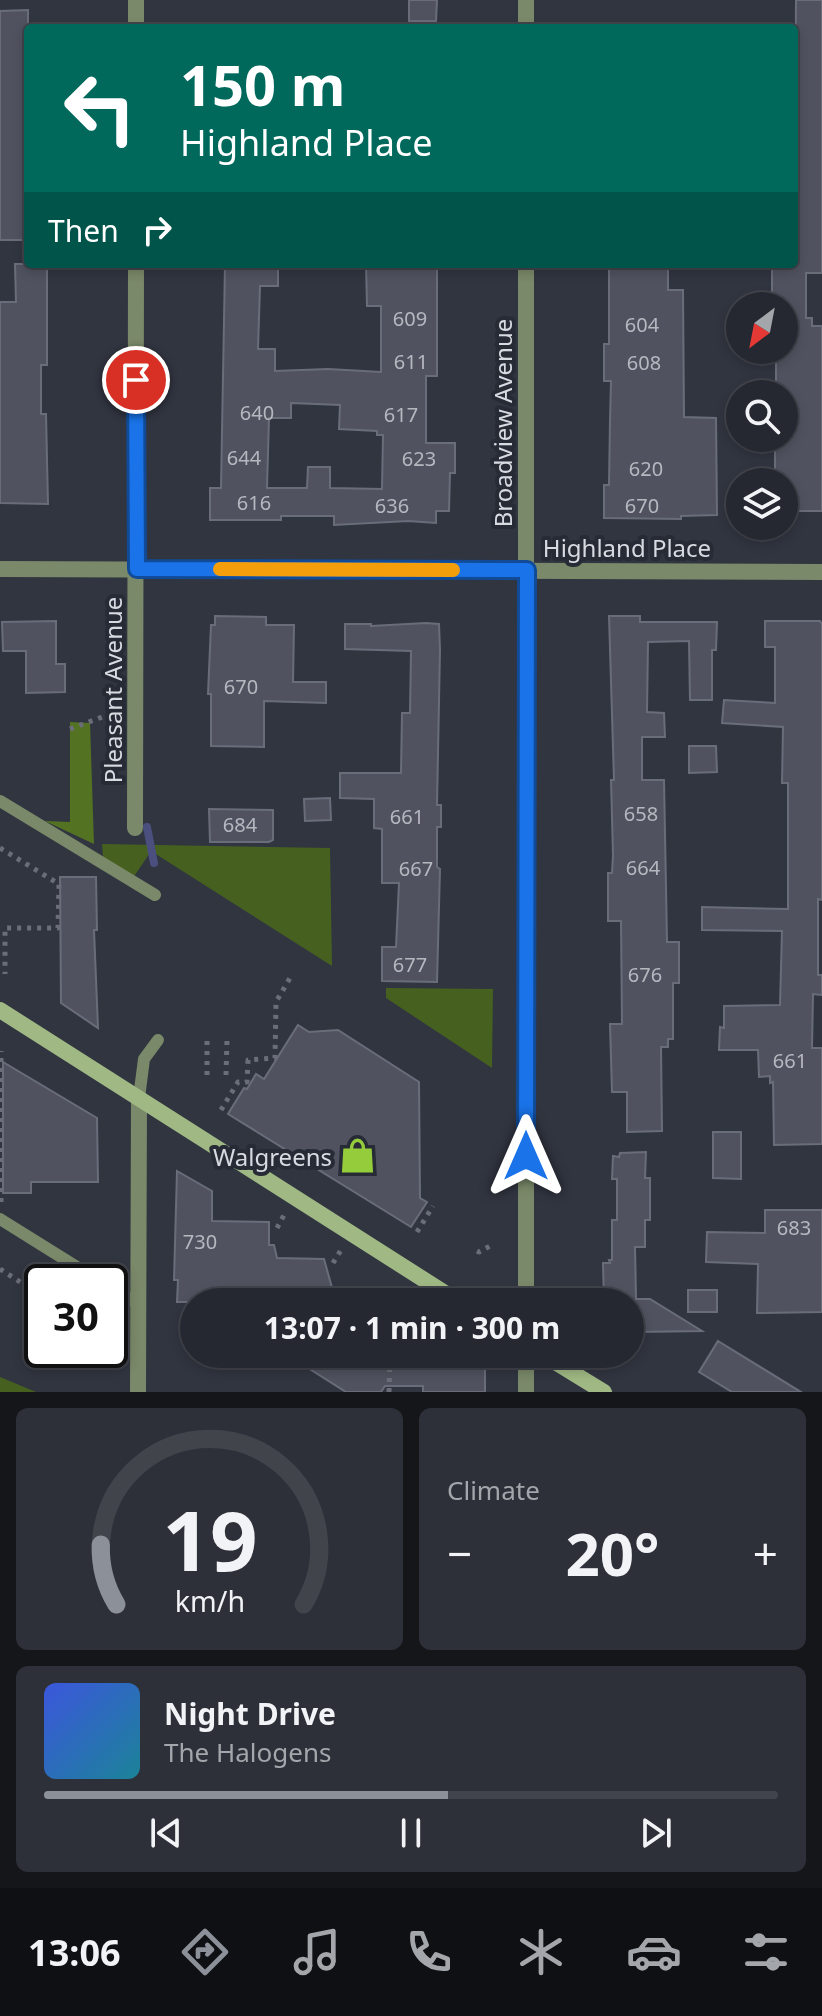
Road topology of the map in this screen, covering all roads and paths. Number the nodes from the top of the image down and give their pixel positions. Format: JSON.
{"nodes":[{"id":1,"x":136,"y":0,"type":"edge"},
{"id":2,"x":526,"y":0,"type":"edge"},
{"id":3,"x":136,"y":24,"type":"edge"},
{"id":4,"x":526,"y":24,"type":"edge"},
{"id":5,"x":136,"y":268,"type":"edge"},
{"id":6,"x":526,"y":268,"type":"edge"},
{"id":7,"x":0,"y":569,"type":"edge"},
{"id":8,"x":137,"y":569,"type":"junction"},
{"id":9,"x":527,"y":570,"type":"junction"},
{"id":10,"x":822,"y":572,"type":"edge"},
{"id":11,"x":102,"y":717,"type":"dead end"},
{"id":12,"x":70,"y":729,"type":"dead end"},
{"id":13,"x":0,"y":801,"type":"edge"},
{"id":14,"x":135,"y":828,"type":"dead end"},
{"id":15,"x":0,"y":848,"type":"edge"},
{"id":16,"x":155,"y":895,"type":"dead end"},
{"id":17,"x":5,"y":974,"type":"dead end"},
{"id":18,"x":290,"y":978,"type":"dead end"},
{"id":19,"x":0,"y":1010,"type":"edge"},
{"id":20,"x":158,"y":1040,"type":"dead end"},
{"id":21,"x":227,"y":1040,"type":"dead end"},
{"id":22,"x":207,"y":1041,"type":"dead end"},
{"id":23,"x":1,"y":1051,"type":"edge"},
{"id":24,"x":207,"y":1075,"type":"dead end"},
{"id":25,"x":226,"y":1075,"type":"dead end"},
{"id":26,"x":139,"y":1098,"type":"junction"},
{"id":27,"x":221,"y":1110,"type":"dead end"},
{"id":28,"x":433,"y":1206,"type":"dead end"},
{"id":29,"x":0,"y":1219,"type":"edge"},
{"id":30,"x":417,"y":1232,"type":"dead end"},
{"id":31,"x":492,"y":1245,"type":"dead end"},
{"id":32,"x":477,"y":1251,"type":"dead end"},
{"id":33,"x":72,"y":1264,"type":"edge"},
{"id":34,"x":0,"y":1269,"type":"edge"},
{"id":35,"x":24,"y":1284,"type":"edge"},
{"id":36,"x":437,"y":1288,"type":"edge"},
{"id":37,"x":526,"y":1288,"type":"edge"},
{"id":38,"x":128,"y":1298,"type":"edge"},
{"id":39,"x":138,"y":1304,"type":"junction"},
{"id":40,"x":390,"y":1368,"type":"edge"},
{"id":41,"x":526,"y":1368,"type":"edge"},
{"id":42,"x":565,"y":1368,"type":"edge"},
{"id":43,"x":138,"y":1392,"type":"edge"},
{"id":44,"x":389,"y":1392,"type":"edge"},
{"id":45,"x":526,"y":1392,"type":"edge"},
{"id":46,"x":604,"y":1392,"type":"edge"}],
"edges":[{"from":1,"to":3,"type":"street"},
{"from":2,"to":4,"type":"street"},
{"from":5,"to":8,"type":"street","name":"Pleasant Avenue"},
{"from":6,"to":9,"type":"street","name":"Broadview Avenue"},
{"from":7,"to":8,"type":"street","name":"Highland Place"},
{"from":8,"to":9,"type":"street","name":"Highland Place"},
{"from":8,"to":14,"type":"street","name":"Pleasant Avenue"},
{"from":9,"to":10,"type":"street","name":"Highland Place"},
{"from":9,"to":37,"type":"street","name":"Broadview Avenue"},
{"from":11,"to":12,"type":"path"},
{"from":13,"to":16,"type":"lane"},
{"from":15,"to":17,"type":"path"},
{"from":18,"to":27,"type":"path"},
{"from":19,"to":26,"type":"street"},
{"from":20,"to":26,"type":"lane"},
{"from":21,"to":25,"type":"path"},
{"from":22,"to":24,"type":"path"},
{"from":23,"to":29,"type":"path"},
{"from":26,"to":36,"type":"street"},
{"from":26,"to":39,"type":"street"},
{"from":28,"to":30,"type":"path"},
{"from":29,"to":33,"type":"lane"},
{"from":31,"to":32,"type":"path"},
{"from":34,"to":35,"type":"path"},
{"from":38,"to":39,"type":"lane"},
{"from":39,"to":43,"type":"street"},
{"from":40,"to":44,"type":"path"},
{"from":41,"to":45,"type":"street"},
{"from":42,"to":46,"type":"street"}]}
